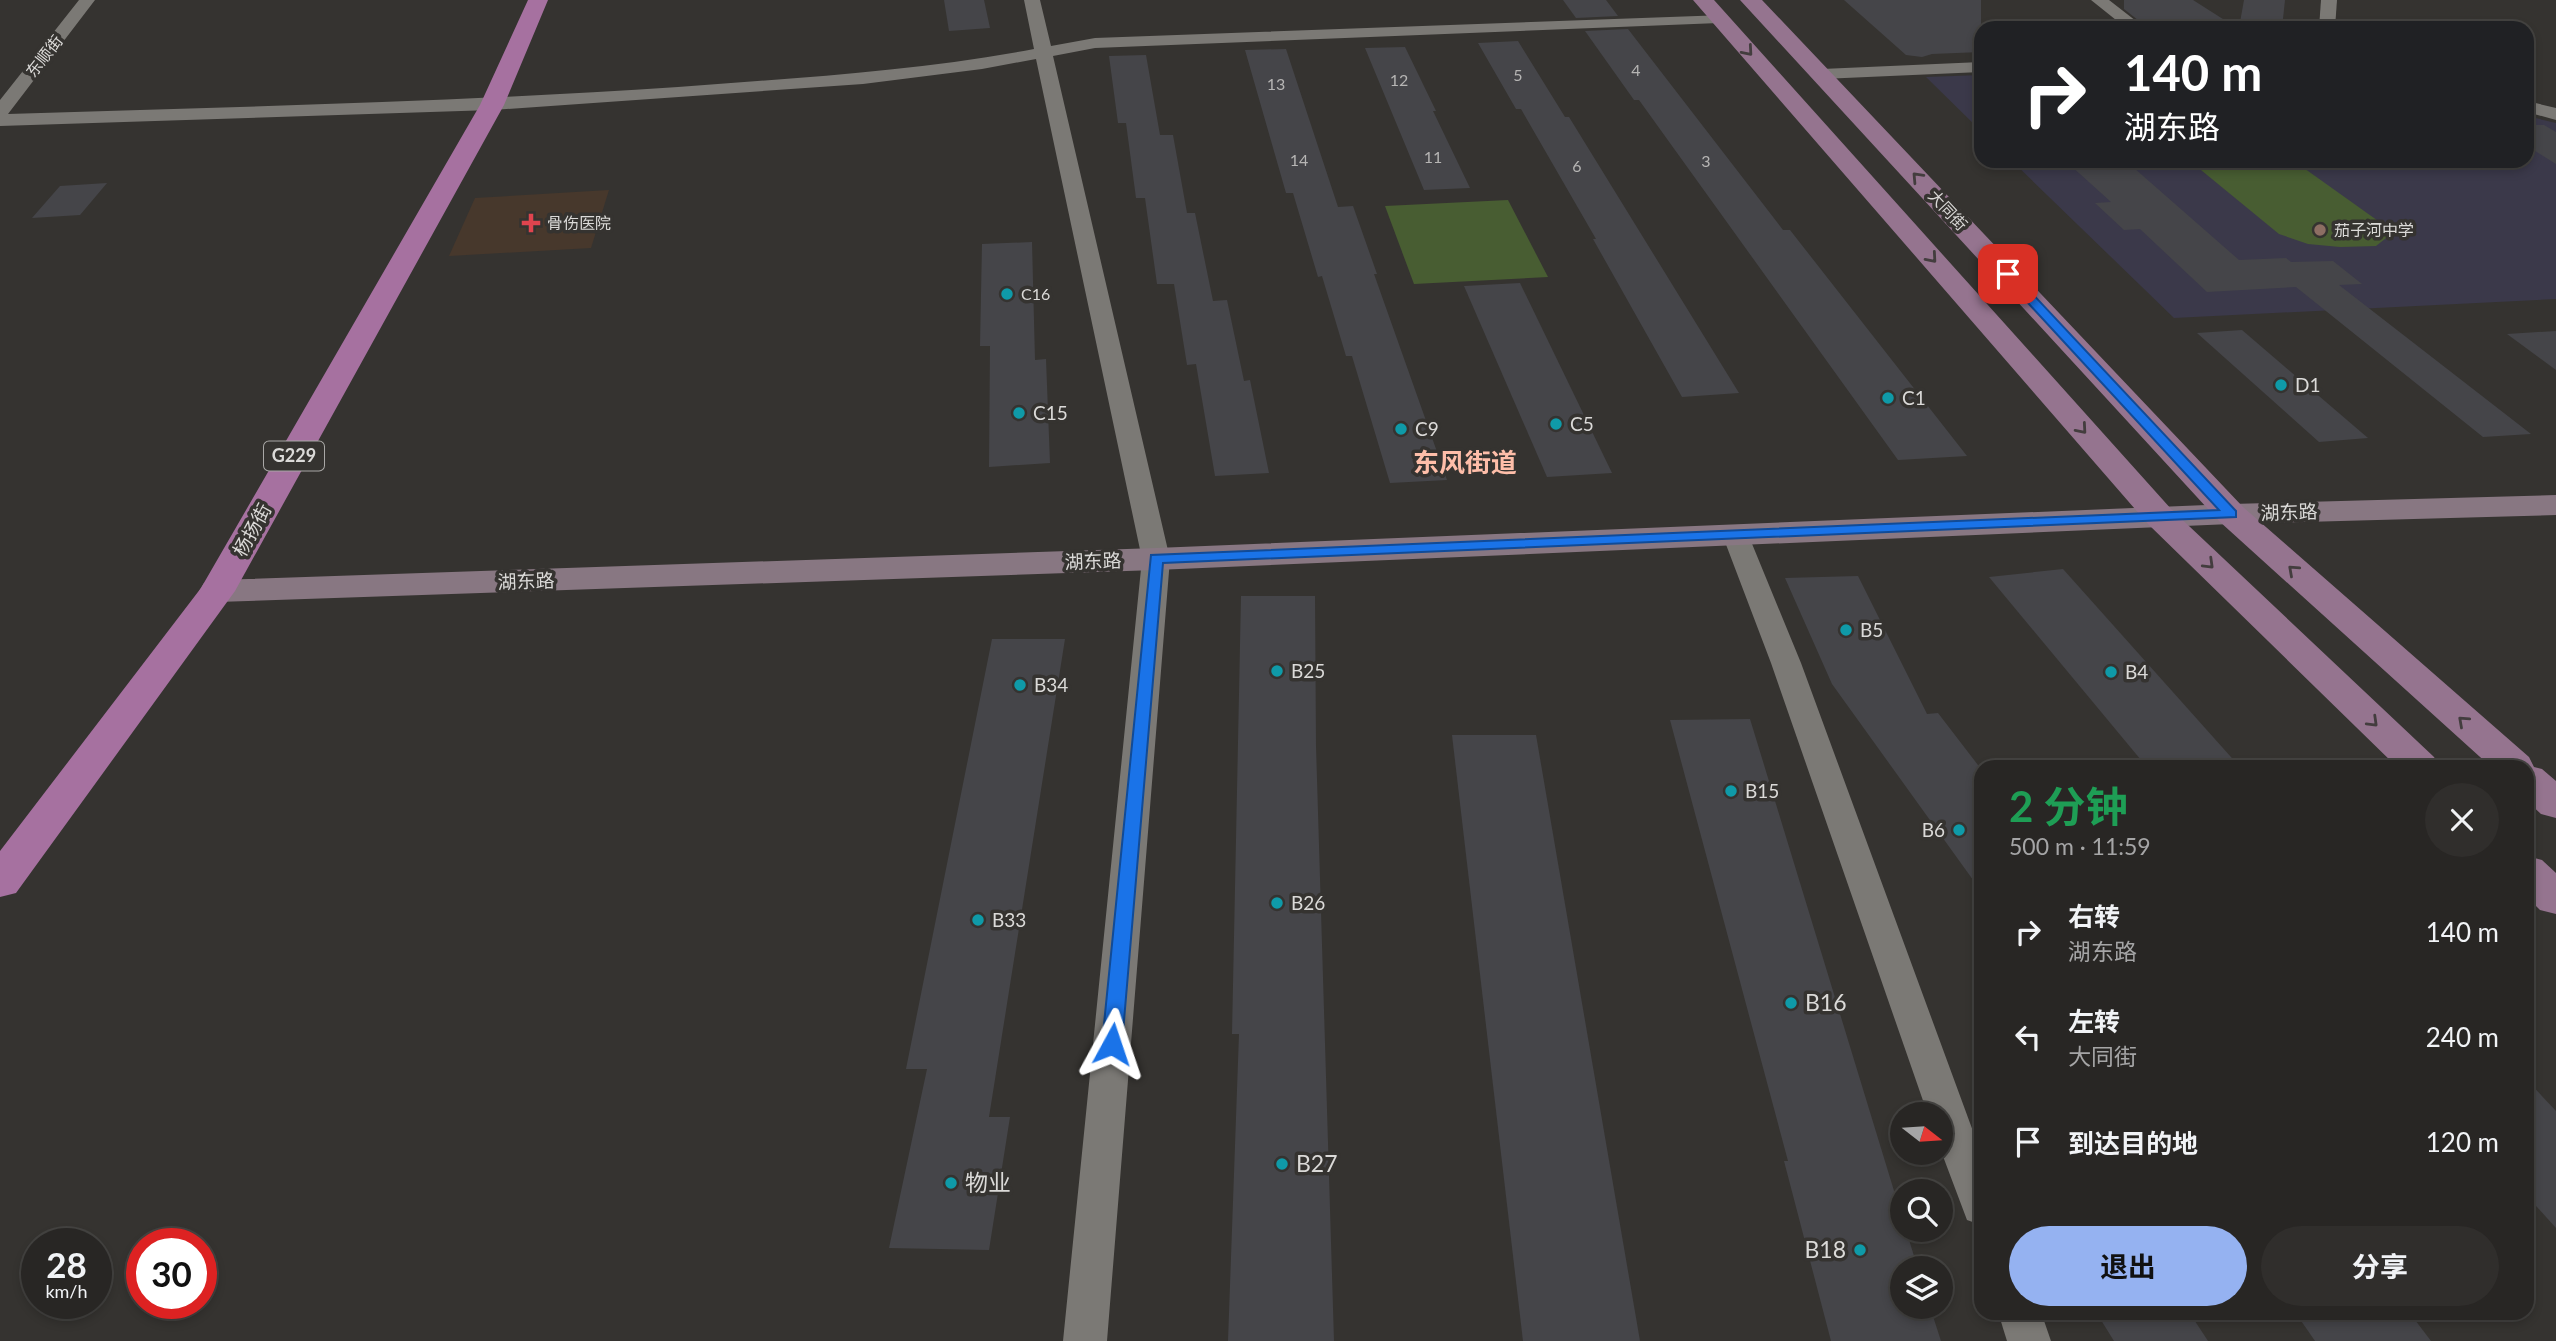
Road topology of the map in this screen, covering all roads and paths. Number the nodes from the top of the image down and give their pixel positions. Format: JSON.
{"nodes":[{"id":1,"x":88,"y":0,"type":"edge"},
{"id":2,"x":538,"y":0,"type":"edge"},
{"id":3,"x":1032,"y":0,"type":"edge"},
{"id":4,"x":1750,"y":0,"type":"edge"},
{"id":5,"x":2099,"y":0,"type":"edge"},
{"id":6,"x":2329,"y":0,"type":"edge"},
{"id":7,"x":1711,"y":9,"type":"edge"},
{"id":8,"x":2128,"y":21,"type":"edge"},
{"id":9,"x":2328,"y":21,"type":"edge"},
{"id":10,"x":1045,"y":51,"type":"junction"},
{"id":11,"x":1974,"y":67,"type":"edge"},
{"id":12,"x":1822,"y":74,"type":"junction"},
{"id":13,"x":492,"y":105,"type":"junction"},
{"id":14,"x":2534,"y":108,"type":"edge"},
{"id":15,"x":0,"y":113,"type":"edge"},
{"id":16,"x":2556,"y":114,"type":"edge"},
{"id":17,"x":0,"y":120,"type":"edge"},
{"id":18,"x":2556,"y":505,"type":"edge"},
{"id":19,"x":2231,"y":514,"type":"junction"},
{"id":20,"x":2160,"y":517,"type":"junction"},
{"id":21,"x":1735,"y":534,"type":"junction"},
{"id":22,"x":1156,"y":559,"type":"junction"},
{"id":23,"x":217,"y":591,"type":"junction"},
{"id":24,"x":2413,"y":760,"type":"edge"},
{"id":25,"x":2507,"y":760,"type":"edge"},
{"id":26,"x":2534,"y":784,"type":"edge"},
{"id":27,"x":2556,"y":804,"type":"edge"},
{"id":28,"x":2534,"y":878,"type":"edge"},
{"id":29,"x":0,"y":882,"type":"edge"},
{"id":30,"x":2556,"y":899,"type":"edge"},
{"id":31,"x":1974,"y":1188,"type":"edge"},
{"id":32,"x":2022,"y":1320,"type":"edge"},
{"id":33,"x":1085,"y":1341,"type":"edge"},
{"id":34,"x":2029,"y":1341,"type":"edge"}],
"edges":[{"from":1,"to":15,"type":"street","name":"东顺街"},
{"from":2,"to":13,"type":"highway","name":"杨扬街","number":"G229"},
{"from":3,"to":10,"type":"street"},
{"from":4,"to":12,"type":"main road","name":"大同街"},
{"from":5,"to":8,"type":"street"},
{"from":6,"to":9,"type":"street"},
{"from":7,"to":10,"type":"street"},
{"from":7,"to":20,"type":"main road","one_way":true},
{"from":10,"to":13,"type":"street"},
{"from":10,"to":22,"type":"street"},
{"from":11,"to":12,"type":"street"},
{"from":19,"to":12,"type":"main road","name":"大同街","one_way":true},
{"from":13,"to":17,"type":"street"},
{"from":13,"to":23,"type":"highway","name":"杨扬街","number":"G229"},
{"from":14,"to":16,"type":"street"},
{"from":18,"to":19,"type":"street","name":"湖东路"},
{"from":19,"to":20,"type":"street","name":"湖东路"},
{"from":25,"to":19,"type":"main road","name":"大同街","one_way":true},
{"from":20,"to":21,"type":"street","name":"湖东路"},
{"from":20,"to":24,"type":"main road","one_way":true},
{"from":21,"to":22,"type":"street","name":"湖东路"},
{"from":21,"to":31,"type":"street"},
{"from":22,"to":23,"type":"street","name":"湖东路"},
{"from":22,"to":33,"type":"street"},
{"from":23,"to":29,"type":"highway","name":"杨扬街","number":"G229"},
{"from":26,"to":27,"type":"main road"},
{"from":28,"to":30,"type":"main road"},
{"from":32,"to":34,"type":"street"}]}
